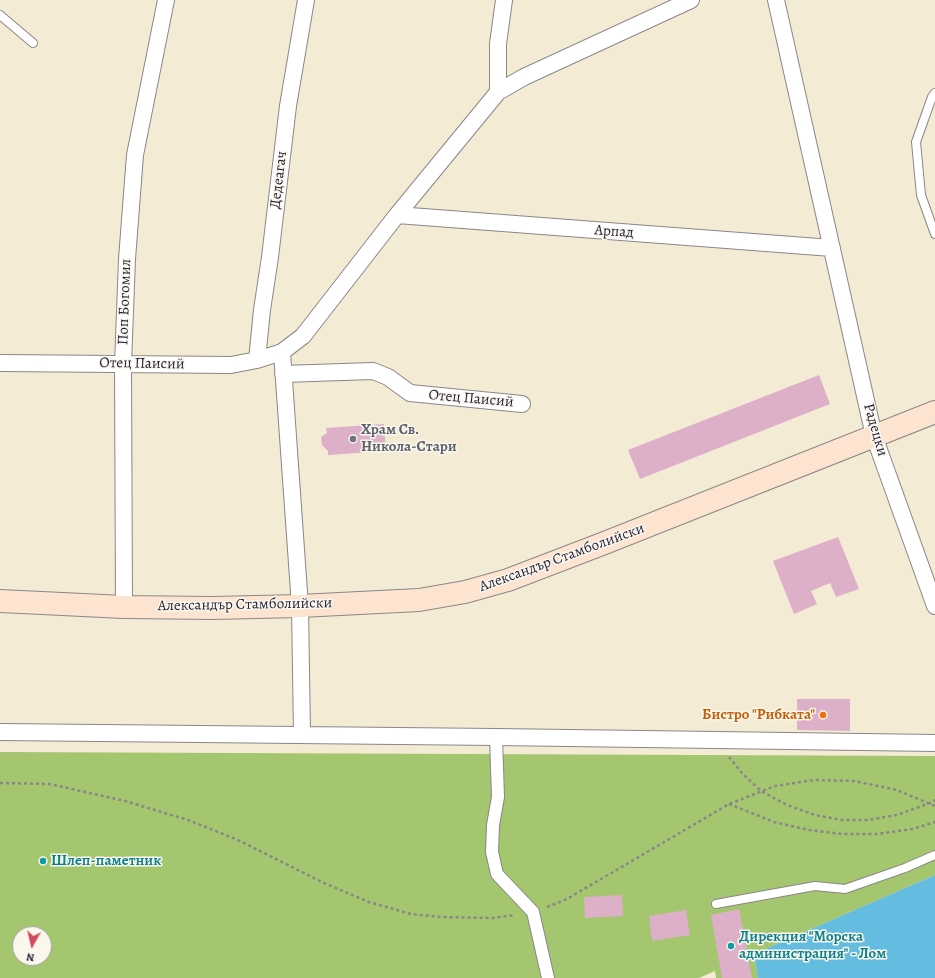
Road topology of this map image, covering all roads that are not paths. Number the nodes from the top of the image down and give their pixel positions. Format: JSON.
{"nodes":[{"id":1,"x":166,"y":0,"type":"edge"},
{"id":2,"x":306,"y":0,"type":"edge"},
{"id":3,"x":504,"y":0,"type":"edge"},
{"id":4,"x":691,"y":0,"type":"edge"},
{"id":5,"x":776,"y":0,"type":"edge"},
{"id":6,"x":0,"y":15,"type":"edge"},
{"id":7,"x":33,"y":43,"type":"dead end"},
{"id":8,"x":498,"y":92,"type":"junction"},
{"id":9,"x":935,"y":93,"type":"edge"},
{"id":10,"x":397,"y":215,"type":"junction"},
{"id":11,"x":935,"y":234,"type":"edge"},
{"id":12,"x":832,"y":248,"type":"junction"},
{"id":13,"x":282,"y":352,"type":"junction"},
{"id":14,"x":257,"y":360,"type":"junction"},
{"id":15,"x":0,"y":363,"type":"edge"},
{"id":16,"x":123,"y":364,"type":"junction"},
{"id":17,"x":283,"y":374,"type":"junction"},
{"id":18,"x":522,"y":404,"type":"dead end"},
{"id":19,"x":935,"y":412,"type":"edge"},
{"id":20,"x":874,"y":436,"type":"junction"},
{"id":21,"x":0,"y":601,"type":"edge"},
{"id":22,"x":300,"y":606,"type":"junction"},
{"id":23,"x":935,"y":606,"type":"edge"},
{"id":24,"x":124,"y":607,"type":"junction"},
{"id":25,"x":0,"y":732,"type":"edge"},
{"id":26,"x":302,"y":735,"type":"junction"},
{"id":27,"x":496,"y":737,"type":"junction"},
{"id":28,"x":935,"y":743,"type":"edge"},
{"id":29,"x":935,"y":855,"type":"edge"},
{"id":30,"x":716,"y":904,"type":"dead end"},
{"id":31,"x":548,"y":978,"type":"edge"}],
"edges":[{"from":1,"to":16,"type":"street","name":"Поп Богомил"},
{"from":2,"to":14,"type":"street","name":"Дедеагач"},
{"from":3,"to":8,"type":"street"},
{"from":4,"to":8,"type":"street"},
{"from":5,"to":12,"type":"street","name":"Радецки"},
{"from":6,"to":7,"type":"lane"},
{"from":8,"to":10,"type":"street","name":"Отец Паисий"},
{"from":9,"to":11,"type":"lane"},
{"from":10,"to":12,"type":"street","name":"Арпад"},
{"from":10,"to":13,"type":"street","name":"Отец Паисий"},
{"from":12,"to":20,"type":"street","name":"Радецки"},
{"from":13,"to":14,"type":"street","name":"Отец Паисий"},
{"from":13,"to":17,"type":"street"},
{"from":14,"to":16,"type":"street","name":"Отец Паисий"},
{"from":15,"to":16,"type":"street","name":"Отец Паисий"},
{"from":16,"to":24,"type":"street","name":"Поп Богомил"},
{"from":17,"to":18,"type":"street","name":"Отец Паисий"},
{"from":17,"to":22,"type":"street"},
{"from":19,"to":20,"type":"main road","name":"Александър Стамболийски"},
{"from":20,"to":22,"type":"main road","name":"Александър Стамболийски"},
{"from":20,"to":23,"type":"street","name":"Радецки"},
{"from":21,"to":24,"type":"main road","name":"Александър Стамболийски"},
{"from":22,"to":24,"type":"main road","name":"Александър Стамболийски"},
{"from":22,"to":26,"type":"street"},
{"from":25,"to":26,"type":"street"},
{"from":26,"to":27,"type":"street"},
{"from":27,"to":28,"type":"street"},
{"from":27,"to":31,"type":"street"},
{"from":29,"to":30,"type":"lane"}]}
